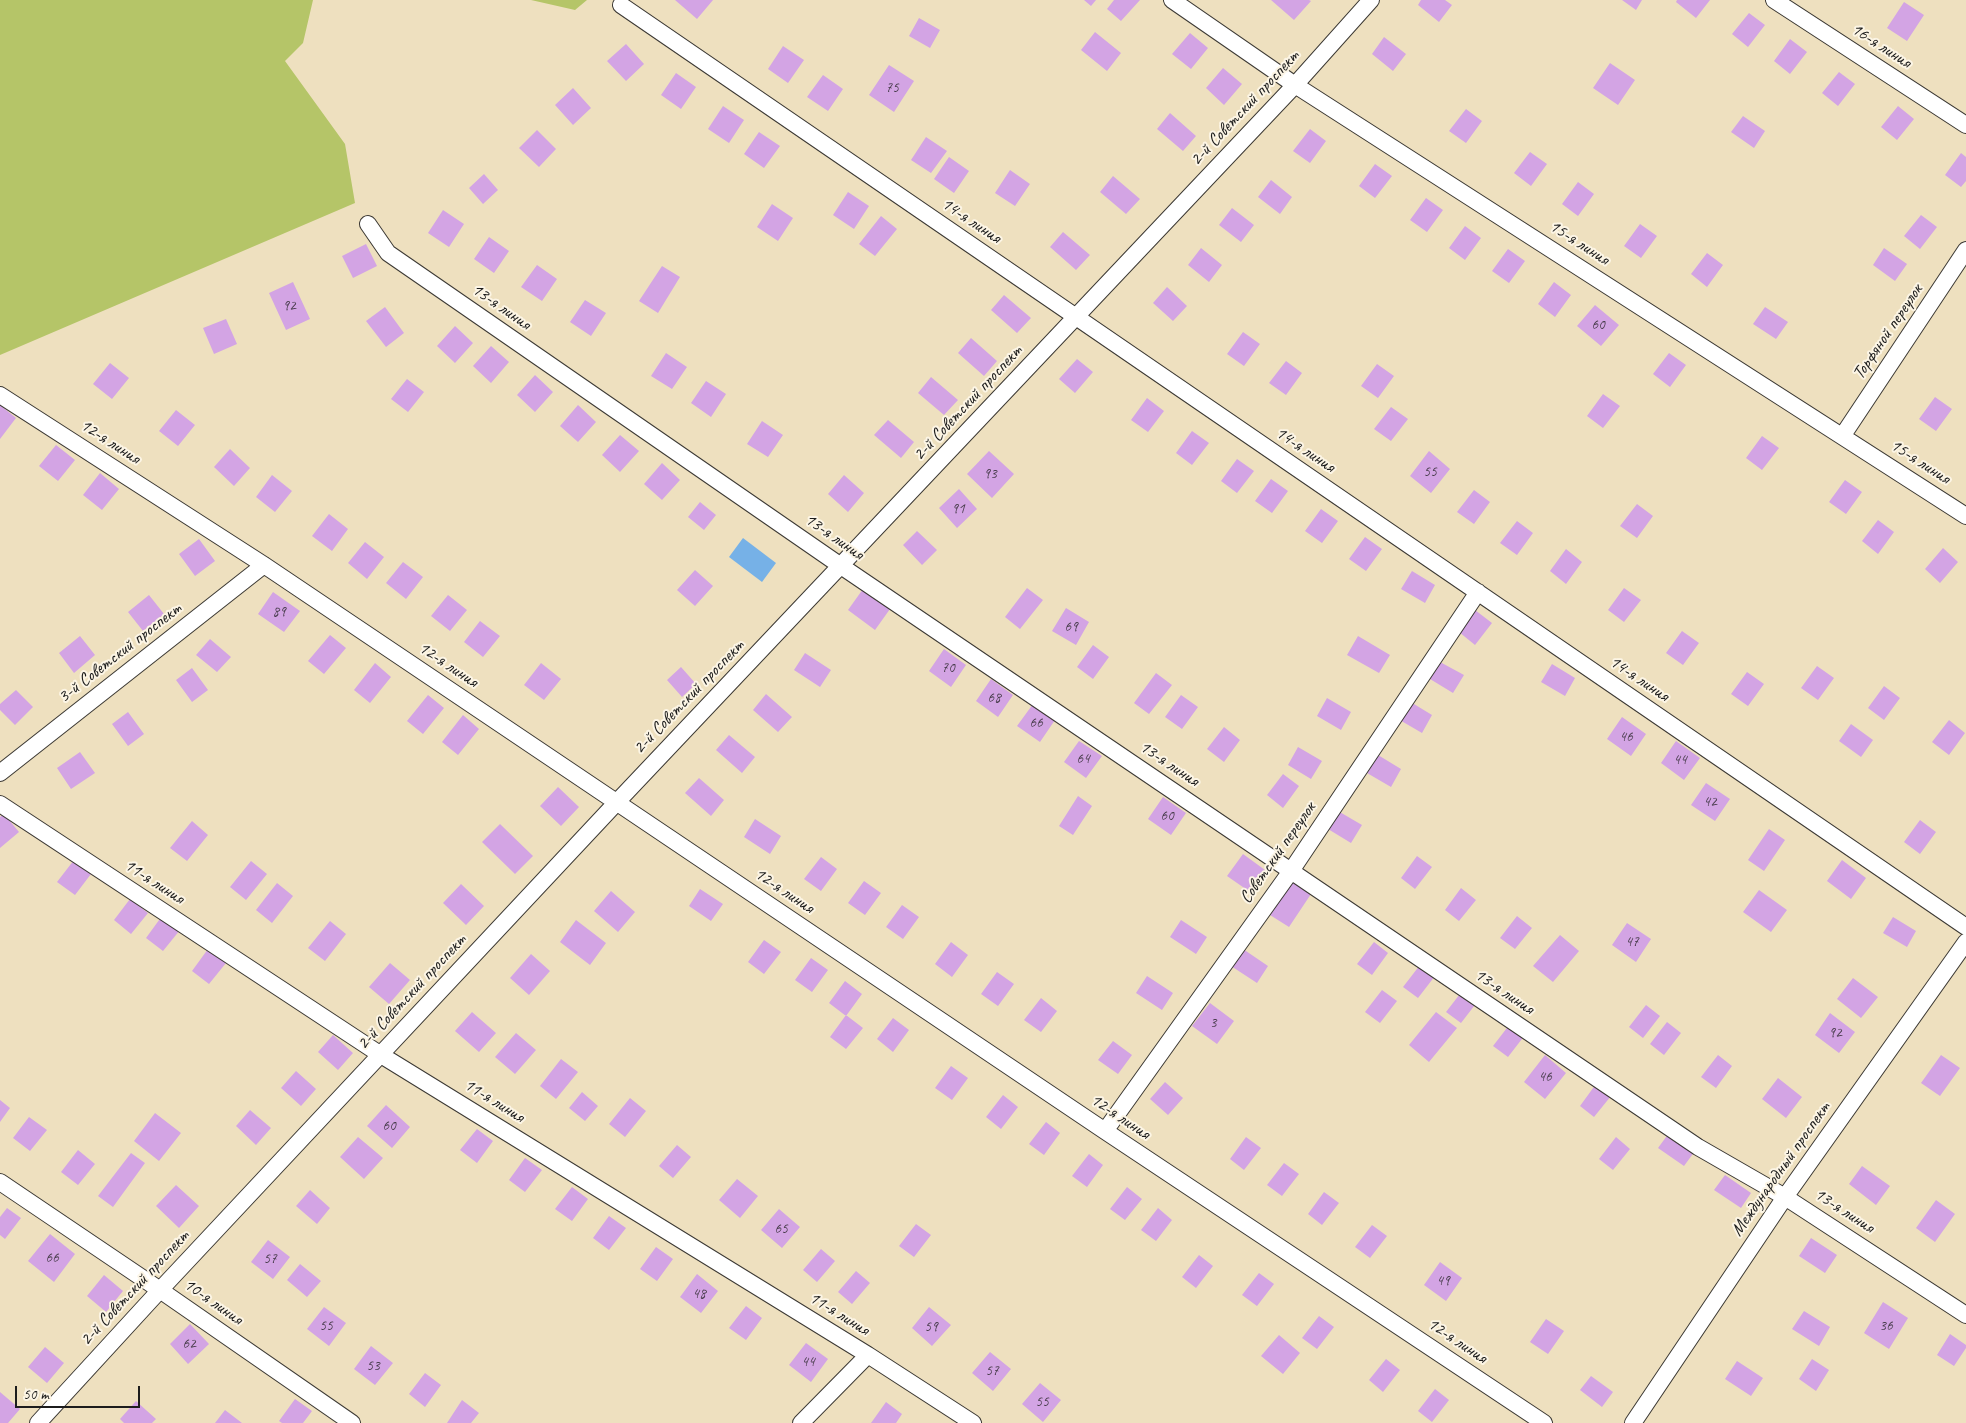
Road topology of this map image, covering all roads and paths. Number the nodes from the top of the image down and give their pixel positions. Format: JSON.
{"nodes":[{"id":1,"x":1172,"y":0,"type":"edge"},
{"id":2,"x":1371,"y":0,"type":"edge"},
{"id":3,"x":1774,"y":0,"type":"edge"},
{"id":4,"x":621,"y":5,"type":"dead end"},
{"id":5,"x":1295,"y":85,"type":"junction"},
{"id":6,"x":1966,"y":125,"type":"edge"},
{"id":7,"x":368,"y":224,"type":"dead end"},
{"id":8,"x":1966,"y":250,"type":"edge"},
{"id":9,"x":1076,"y":317,"type":"junction"},
{"id":10,"x":0,"y":395,"type":"edge"},
{"id":11,"x":1843,"y":435,"type":"junction"},
{"id":12,"x":1966,"y":516,"type":"edge"},
{"id":13,"x":264,"y":565,"type":"junction"},
{"id":14,"x":841,"y":566,"type":"junction"},
{"id":15,"x":1478,"y":592,"type":"junction"},
{"id":16,"x":0,"y":773,"type":"edge"},
{"id":17,"x":616,"y":802,"type":"junction"},
{"id":18,"x":0,"y":804,"type":"edge"},
{"id":19,"x":1291,"y":871,"type":"junction"},
{"id":20,"x":1966,"y":927,"type":"edge"},
{"id":21,"x":1966,"y":942,"type":"edge"},
{"id":22,"x":381,"y":1055,"type":"junction"},
{"id":23,"x":1106,"y":1131,"type":"junction"},
{"id":24,"x":0,"y":1182,"type":"edge"},
{"id":25,"x":1785,"y":1197,"type":"junction"},
{"id":26,"x":160,"y":1290,"type":"junction"},
{"id":27,"x":1966,"y":1315,"type":"edge"},
{"id":28,"x":868,"y":1355,"type":"junction"},
{"id":29,"x":38,"y":1423,"type":"edge"},
{"id":30,"x":352,"y":1423,"type":"edge"},
{"id":31,"x":801,"y":1423,"type":"edge"},
{"id":32,"x":973,"y":1423,"type":"edge"},
{"id":33,"x":1544,"y":1423,"type":"edge"},
{"id":34,"x":1633,"y":1423,"type":"edge"}],
"edges":[{"from":1,"to":5,"type":"street","name":"15-я линия"},
{"from":2,"to":5,"type":"street","name":"2-й Советский проспект"},
{"from":3,"to":6,"type":"street","name":"16-я линия"},
{"from":4,"to":9,"type":"street","name":"14-я линия"},
{"from":5,"to":9,"type":"street","name":"2-й Советский проспект"},
{"from":5,"to":11,"type":"street","name":"15-я линия"},
{"from":7,"to":14,"type":"street","name":"13-я линия"},
{"from":8,"to":11,"type":"street","name":"Торфяной переулок"},
{"from":9,"to":14,"type":"street","name":"2-й Советский проспект"},
{"from":9,"to":15,"type":"street","name":"14-я линия"},
{"from":10,"to":13,"type":"street","name":"12-я линия"},
{"from":11,"to":12,"type":"street","name":"15-я линия"},
{"from":13,"to":16,"type":"street","name":"3-й Советский проспект"},
{"from":13,"to":17,"type":"street","name":"12-я линия"},
{"from":14,"to":17,"type":"street","name":"2-й Советский проспект"},
{"from":14,"to":19,"type":"street","name":"13-я линия"},
{"from":15,"to":19,"type":"street","name":"Советский переулок"},
{"from":15,"to":20,"type":"street","name":"14-я линия"},
{"from":17,"to":22,"type":"street","name":"2-й Советский проспект"},
{"from":17,"to":23,"type":"street","name":"12-я линия"},
{"from":18,"to":22,"type":"street","name":"11-я линия"},
{"from":19,"to":23,"type":"street","name":"Советский переулок"},
{"from":19,"to":25,"type":"street","name":"13-я линия"},
{"from":21,"to":25,"type":"street","name":"Международный проспект"},
{"from":22,"to":26,"type":"street","name":"2-й Советский проспект"},
{"from":22,"to":28,"type":"street","name":"11-я линия"},
{"from":23,"to":33,"type":"street","name":"12-я линия"},
{"from":24,"to":26,"type":"street","name":"10-я линия"},
{"from":25,"to":27,"type":"street","name":"13-я линия"},
{"from":25,"to":34,"type":"street","name":"Международный проспект"},
{"from":26,"to":29,"type":"street","name":"2-й Советский проспект"},
{"from":26,"to":30,"type":"street","name":"10-я линия"},
{"from":28,"to":31,"type":"street"},
{"from":28,"to":32,"type":"street","name":"11-я линия"}]}
